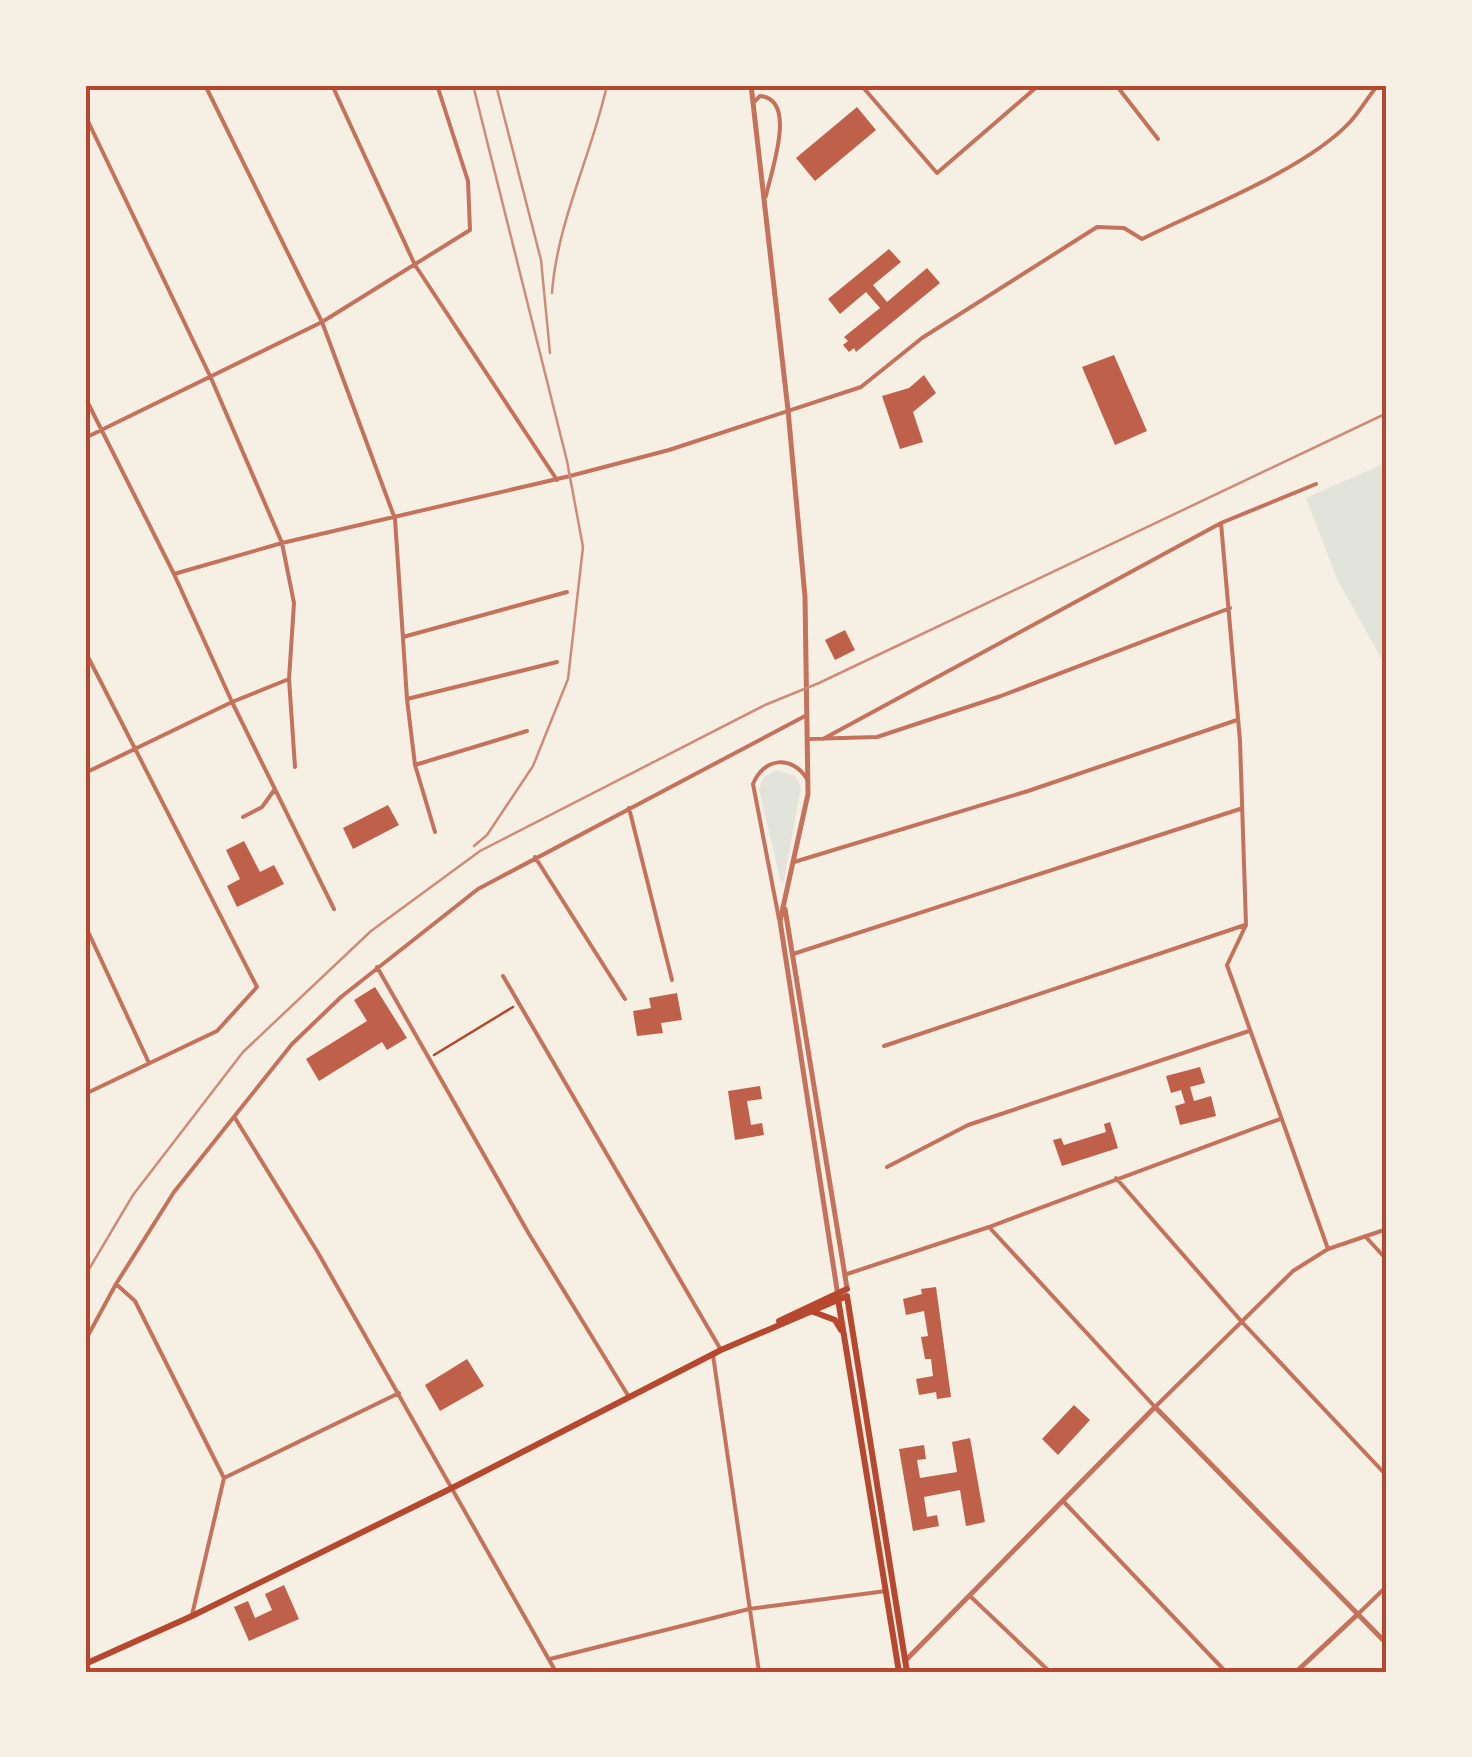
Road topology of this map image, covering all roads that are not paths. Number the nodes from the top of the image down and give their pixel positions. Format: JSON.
{"nodes":[{"id":1,"x":205,"y":85,"type":"edge"},
{"id":2,"x":332,"y":85,"type":"edge"},
{"id":3,"x":437,"y":85,"type":"edge"},
{"id":4,"x":751,"y":85,"type":"edge"},
{"id":5,"x":861,"y":85,"type":"edge"},
{"id":6,"x":1039,"y":85,"type":"edge"},
{"id":7,"x":1116,"y":85,"type":"edge"},
{"id":8,"x":1378,"y":85,"type":"edge"},
{"id":9,"x":753,"y":102,"type":"junction"},
{"id":10,"x":85,"y":115,"type":"edge"},
{"id":11,"x":1158,"y":139,"type":"dead end"},
{"id":12,"x":764,"y":205,"type":"junction"},
{"id":13,"x":415,"y":265,"type":"junction"},
{"id":14,"x":322,"y":322,"type":"junction"},
{"id":15,"x":211,"y":378,"type":"junction"},
{"id":16,"x":85,"y":397,"type":"edge"},
{"id":17,"x":788,"y":410,"type":"junction"},
{"id":18,"x":100,"y":430,"type":"junction"},
{"id":19,"x":85,"y":438,"type":"edge"},
{"id":20,"x":557,"y":480,"type":"junction"},
{"id":21,"x":1316,"y":484,"type":"dead end"},
{"id":22,"x":395,"y":519,"type":"junction"},
{"id":23,"x":1221,"y":523,"type":"junction"},
{"id":24,"x":282,"y":543,"type":"junction"},
{"id":25,"x":174,"y":574,"type":"junction"},
{"id":26,"x":567,"y":592,"type":"dead end"},
{"id":27,"x":1230,"y":608,"type":"junction"},
{"id":28,"x":404,"y":636,"type":"junction"},
{"id":29,"x":85,"y":650,"type":"edge"},
{"id":30,"x":557,"y":662,"type":"dead end"},
{"id":31,"x":289,"y":679,"type":"junction"},
{"id":32,"x":407,"y":699,"type":"junction"},
{"id":33,"x":232,"y":702,"type":"junction"},
{"id":34,"x":806,"y":715,"type":"junction"},
{"id":35,"x":1238,"y":720,"type":"junction"},
{"id":36,"x":527,"y":731,"type":"dead end"},
{"id":37,"x":824,"y":739,"type":"junction"},
{"id":38,"x":808,"y":740,"type":"junction"},
{"id":39,"x":134,"y":750,"type":"junction"},
{"id":40,"x":415,"y":766,"type":"junction"},
{"id":41,"x":294,"y":767,"type":"dead end"},
{"id":42,"x":85,"y":773,"type":"edge"},
{"id":43,"x":809,"y":783,"type":"junction"},
{"id":44,"x":276,"y":790,"type":"junction"},
{"id":45,"x":629,"y":808,"type":"junction"},
{"id":46,"x":1242,"y":808,"type":"junction"},
{"id":47,"x":244,"y":817,"type":"dead end"},
{"id":48,"x":436,"y":832,"type":"dead end"},
{"id":49,"x":535,"y":857,"type":"junction"},
{"id":50,"x":794,"y":862,"type":"junction"},
{"id":51,"x":786,"y":892,"type":"junction"},
{"id":52,"x":334,"y":909,"type":"dead end"},
{"id":53,"x":780,"y":921,"type":"junction"},
{"id":54,"x":85,"y":925,"type":"edge"},
{"id":55,"x":1246,"y":925,"type":"junction"},
{"id":56,"x":789,"y":955,"type":"junction"},
{"id":57,"x":377,"y":968,"type":"junction"},
{"id":58,"x":503,"y":976,"type":"dead end"},
{"id":59,"x":672,"y":980,"type":"dead end"},
{"id":60,"x":625,"y":999,"type":"dead end"},
{"id":61,"x":1248,"y":1031,"type":"junction"},
{"id":62,"x":884,"y":1046,"type":"dead end"},
{"id":63,"x":149,"y":1064,"type":"junction"},
{"id":64,"x":85,"y":1094,"type":"edge"},
{"id":65,"x":235,"y":1118,"type":"junction"},
{"id":66,"x":1280,"y":1119,"type":"junction"},
{"id":67,"x":886,"y":1167,"type":"dead end"},
{"id":68,"x":1116,"y":1178,"type":"junction"},
{"id":69,"x":988,"y":1227,"type":"junction"},
{"id":70,"x":1387,"y":1229,"type":"edge"},
{"id":71,"x":1364,"y":1236,"type":"junction"},
{"id":72,"x":1328,"y":1249,"type":"junction"},
{"id":73,"x":1387,"y":1260,"type":"edge"},
{"id":74,"x":844,"y":1274,"type":"junction"},
{"id":75,"x":116,"y":1284,"type":"junction"},
{"id":76,"x":842,"y":1294,"type":"junction"},
{"id":77,"x":810,"y":1311,"type":"junction"},
{"id":78,"x":1242,"y":1322,"type":"junction"},
{"id":79,"x":770,"y":1328,"type":"junction"},
{"id":80,"x":844,"y":1336,"type":"junction"},
{"id":81,"x":85,"y":1341,"type":"edge"},
{"id":82,"x":717,"y":1352,"type":"junction"},
{"id":83,"x":399,"y":1393,"type":"junction"},
{"id":84,"x":629,"y":1396,"type":"junction"},
{"id":85,"x":1155,"y":1408,"type":"junction"},
{"id":86,"x":1387,"y":1476,"type":"edge"},
{"id":87,"x":224,"y":1478,"type":"junction"},
{"id":88,"x":454,"y":1488,"type":"junction"},
{"id":89,"x":1063,"y":1501,"type":"junction"},
{"id":90,"x":1387,"y":1586,"type":"edge"},
{"id":91,"x":886,"y":1592,"type":"junction"},
{"id":92,"x":970,"y":1596,"type":"junction"},
{"id":93,"x":749,"y":1610,"type":"junction"},
{"id":94,"x":1358,"y":1614,"type":"junction"},
{"id":95,"x":192,"y":1616,"type":"junction"},
{"id":96,"x":1387,"y":1644,"type":"edge"},
{"id":97,"x":550,"y":1660,"type":"junction"},
{"id":98,"x":902,"y":1661,"type":"junction"},
{"id":99,"x":85,"y":1664,"type":"edge"},
{"id":100,"x":556,"y":1672,"type":"edge"},
{"id":101,"x":759,"y":1672,"type":"edge"},
{"id":102,"x":899,"y":1672,"type":"edge"},
{"id":103,"x":907,"y":1672,"type":"edge"},
{"id":104,"x":1050,"y":1672,"type":"edge"},
{"id":105,"x":1226,"y":1672,"type":"edge"},
{"id":106,"x":1296,"y":1672,"type":"edge"}],
"edges":[{"from":1,"to":14,"type":"street"},
{"from":2,"to":13,"type":"street"},
{"from":3,"to":13,"type":"street"},
{"from":4,"to":9,"type":"street"},
{"from":5,"to":6,"type":"street"},
{"from":7,"to":11,"type":"street"},
{"from":8,"to":17,"type":"street"},
{"from":9,"to":12,"type":"street"},
{"from":9,"to":12,"type":"street"},
{"from":10,"to":15,"type":"street"},
{"from":12,"to":17,"type":"street"},
{"from":13,"to":14,"type":"street"},
{"from":13,"to":20,"type":"street"},
{"from":14,"to":15,"type":"street"},
{"from":14,"to":22,"type":"street"},
{"from":15,"to":18,"type":"street"},
{"from":15,"to":24,"type":"street"},
{"from":16,"to":18,"type":"street"},
{"from":17,"to":20,"type":"street"},
{"from":17,"to":34,"type":"street"},
{"from":18,"to":19,"type":"street"},
{"from":18,"to":25,"type":"street"},
{"from":20,"to":22,"type":"street"},
{"from":21,"to":23,"type":"street"},
{"from":22,"to":24,"type":"street"},
{"from":22,"to":28,"type":"street"},
{"from":23,"to":27,"type":"street"},
{"from":23,"to":37,"type":"street"},
{"from":24,"to":25,"type":"street"},
{"from":24,"to":31,"type":"street"},
{"from":25,"to":33,"type":"street"},
{"from":26,"to":28,"type":"street"},
{"from":27,"to":35,"type":"street"},
{"from":27,"to":37,"type":"street"},
{"from":28,"to":32,"type":"street"},
{"from":29,"to":39,"type":"street"},
{"from":30,"to":32,"type":"street"},
{"from":31,"to":33,"type":"street"},
{"from":31,"to":41,"type":"street"},
{"from":32,"to":40,"type":"street"},
{"from":33,"to":39,"type":"street"},
{"from":33,"to":44,"type":"street"},
{"from":34,"to":38,"type":"street"},
{"from":34,"to":45,"type":"street"},
{"from":35,"to":46,"type":"street"},
{"from":35,"to":50,"type":"street"},
{"from":36,"to":40,"type":"street"},
{"from":37,"to":38,"type":"street"},
{"from":38,"to":43,"type":"street"},
{"from":39,"to":42,"type":"street"},
{"from":39,"to":63,"type":"street"},
{"from":40,"to":48,"type":"street"},
{"from":43,"to":50,"type":"street"},
{"from":43,"to":53,"type":"street"},
{"from":44,"to":47,"type":"street"},
{"from":44,"to":52,"type":"street"},
{"from":45,"to":49,"type":"street"},
{"from":45,"to":59,"type":"street"},
{"from":46,"to":55,"type":"street"},
{"from":46,"to":56,"type":"street"},
{"from":49,"to":57,"type":"street"},
{"from":49,"to":60,"type":"street"},
{"from":50,"to":51,"type":"street"},
{"from":51,"to":53,"type":"street"},
{"from":51,"to":56,"type":"street"},
{"from":53,"to":56,"type":"street"},
{"from":54,"to":63,"type":"street"},
{"from":55,"to":61,"type":"street"},
{"from":55,"to":62,"type":"street"},
{"from":56,"to":74,"type":"street"},
{"from":56,"to":76,"type":"street"},
{"from":57,"to":65,"type":"street"},
{"from":57,"to":84,"type":"street"},
{"from":58,"to":82,"type":"street"},
{"from":61,"to":66,"type":"street"},
{"from":61,"to":67,"type":"street"},
{"from":63,"to":64,"type":"street"},
{"from":65,"to":75,"type":"street"},
{"from":65,"to":83,"type":"street"},
{"from":66,"to":68,"type":"street"},
{"from":66,"to":72,"type":"street"},
{"from":68,"to":69,"type":"street"},
{"from":68,"to":78,"type":"street"},
{"from":69,"to":74,"type":"street"},
{"from":69,"to":85,"type":"street"},
{"from":70,"to":71,"type":"street"},
{"from":71,"to":72,"type":"street"},
{"from":71,"to":73,"type":"street"},
{"from":72,"to":78,"type":"street"},
{"from":74,"to":76,"type":"street"},
{"from":75,"to":81,"type":"street"},
{"from":75,"to":87,"type":"street"},
{"from":76,"to":77,"type":"main road"},
{"from":76,"to":79,"type":"main road"},
{"from":76,"to":80,"type":"main road"},
{"from":76,"to":98,"type":"main road"},
{"from":77,"to":79,"type":"main road"},
{"from":77,"to":80,"type":"main road"},
{"from":78,"to":85,"type":"street"},
{"from":78,"to":86,"type":"street"},
{"from":79,"to":82,"type":"main road"},
{"from":80,"to":91,"type":"main road"},
{"from":82,"to":84,"type":"main road"},
{"from":82,"to":93,"type":"street"},
{"from":83,"to":87,"type":"street"},
{"from":83,"to":88,"type":"street"},
{"from":84,"to":88,"type":"main road"},
{"from":85,"to":89,"type":"street"},
{"from":85,"to":94,"type":"street"},
{"from":87,"to":95,"type":"street"},
{"from":88,"to":95,"type":"main road"},
{"from":88,"to":97,"type":"street"},
{"from":89,"to":92,"type":"street"},
{"from":89,"to":105,"type":"street"},
{"from":90,"to":94,"type":"street"},
{"from":91,"to":93,"type":"street"},
{"from":91,"to":98,"type":"main road"},
{"from":92,"to":98,"type":"street"},
{"from":92,"to":104,"type":"street"},
{"from":93,"to":97,"type":"street"},
{"from":93,"to":101,"type":"street"},
{"from":94,"to":96,"type":"street"},
{"from":94,"to":106,"type":"street"},
{"from":95,"to":99,"type":"main road"},
{"from":97,"to":100,"type":"street"},
{"from":98,"to":102,"type":"main road"},
{"from":98,"to":103,"type":"main road"}]}
